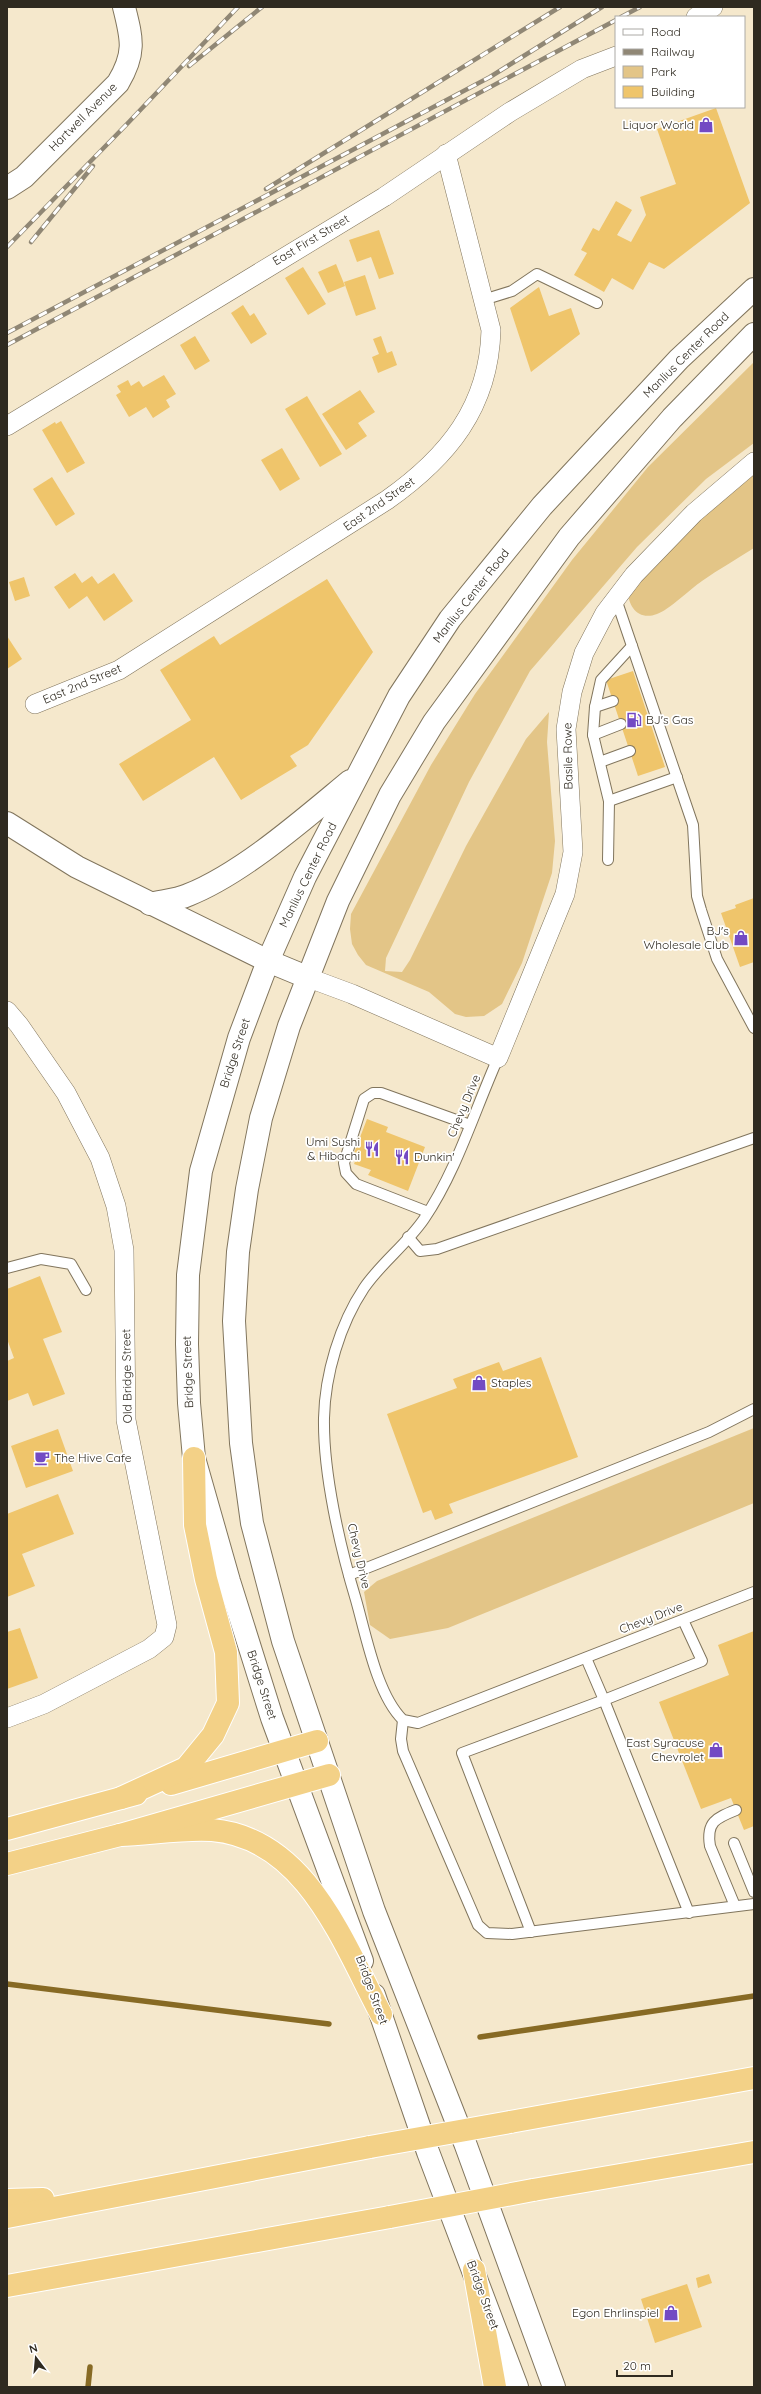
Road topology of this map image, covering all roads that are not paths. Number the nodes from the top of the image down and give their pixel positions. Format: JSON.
{"nodes":[{"id":1,"x":124,"y":7,"type":"edge"},
{"id":2,"x":713,"y":7,"type":"edge"},
{"id":3,"x":698,"y":16,"type":"edge"},
{"id":4,"x":615,"y":56,"type":"edge"},
{"id":5,"x":446,"y":154,"type":"junction"},
{"id":6,"x":7,"y":188,"type":"edge"},
{"id":7,"x":754,"y":289,"type":"edge"},
{"id":8,"x":483,"y":300,"type":"junction"},
{"id":9,"x":597,"y":303,"type":"dead end"},
{"id":10,"x":754,"y":334,"type":"edge"},
{"id":11,"x":7,"y":426,"type":"edge"},
{"id":12,"x":754,"y":462,"type":"edge"},
{"id":13,"x":616,"y":599,"type":"junction"},
{"id":14,"x":632,"y":646,"type":"junction"},
{"id":15,"x":613,"y":701,"type":"dead end"},
{"id":16,"x":35,"y":704,"type":"dead end"},
{"id":17,"x":595,"y":707,"type":"junction"},
{"id":18,"x":621,"y":724,"type":"dead end"},
{"id":19,"x":593,"y":735,"type":"junction"},
{"id":20,"x":630,"y":751,"type":"dead end"},
{"id":21,"x":600,"y":762,"type":"junction"},
{"id":22,"x":357,"y":776,"type":"junction"},
{"id":23,"x":677,"y":777,"type":"junction"},
{"id":24,"x":609,"y":800,"type":"junction"},
{"id":25,"x":7,"y":823,"type":"edge"},
{"id":26,"x":608,"y":860,"type":"dead end"},
{"id":27,"x":150,"y":904,"type":"junction"},
{"id":28,"x":268,"y":961,"type":"junction"},
{"id":29,"x":309,"y":978,"type":"junction"},
{"id":30,"x":7,"y":1011,"type":"edge"},
{"id":31,"x":754,"y":1028,"type":"edge"},
{"id":32,"x":498,"y":1058,"type":"junction"},
{"id":33,"x":470,"y":1125,"type":"junction"},
{"id":34,"x":754,"y":1138,"type":"edge"},
{"id":35,"x":428,"y":1212,"type":"junction"},
{"id":36,"x":408,"y":1237,"type":"junction"},
{"id":37,"x":7,"y":1268,"type":"edge"},
{"id":38,"x":86,"y":1290,"type":"dead end"},
{"id":39,"x":754,"y":1409,"type":"edge"},
{"id":40,"x":194,"y":1458,"type":"junction"},
{"id":41,"x":349,"y":1575,"type":"junction"},
{"id":42,"x":754,"y":1592,"type":"edge"},
{"id":43,"x":683,"y":1620,"type":"junction"},
{"id":44,"x":586,"y":1658,"type":"junction"},
{"id":45,"x":604,"y":1700,"type":"junction"},
{"id":46,"x":7,"y":1718,"type":"edge"},
{"id":47,"x":403,"y":1720,"type":"junction"},
{"id":48,"x":317,"y":1741,"type":"junction"},
{"id":49,"x":285,"y":1751,"type":"junction"},
{"id":50,"x":329,"y":1775,"type":"junction"},
{"id":51,"x":297,"y":1784,"type":"junction"},
{"id":52,"x":121,"y":1798,"type":"junction"},
{"id":53,"x":736,"y":1810,"type":"dead end"},
{"id":54,"x":7,"y":1828,"type":"edge"},
{"id":55,"x":120,"y":1835,"type":"junction"},
{"id":56,"x":734,"y":1843,"type":"dead end"},
{"id":57,"x":7,"y":1864,"type":"edge"},
{"id":58,"x":754,"y":1892,"type":"edge"},
{"id":59,"x":754,"y":1904,"type":"edge"},
{"id":60,"x":735,"y":1906,"type":"junction"},
{"id":61,"x":689,"y":1913,"type":"junction"},
{"id":62,"x":532,"y":1932,"type":"junction"},
{"id":63,"x":381,"y":2014,"type":"junction"},
{"id":64,"x":754,"y":2078,"type":"edge"},
{"id":65,"x":754,"y":2152,"type":"edge"},
{"id":66,"x":98,"y":2198,"type":"junction"},
{"id":67,"x":7,"y":2200,"type":"edge"},
{"id":68,"x":7,"y":2217,"type":"edge"},
{"id":69,"x":474,"y":2270,"type":"junction"},
{"id":70,"x":7,"y":2286,"type":"edge"},
{"id":71,"x":495,"y":2387,"type":"edge"},
{"id":72,"x":517,"y":2387,"type":"edge"},
{"id":73,"x":554,"y":2387,"type":"edge"}],
"edges":[{"from":1,"to":6,"type":"main road","name":"Hartwell Avenue"},
{"from":2,"to":3,"type":"street"},
{"from":4,"to":5,"type":"street","name":"East First Street"},
{"from":5,"to":8,"type":"street","name":"East 2nd Street"},
{"from":5,"to":11,"type":"street","name":"East First Street"},
{"from":7,"to":22,"type":"main road","name":"Manlius Center Road"},
{"from":8,"to":9,"type":"lane"},
{"from":8,"to":16,"type":"street","name":"East 2nd Street"},
{"from":10,"to":29,"type":"main road"},
{"from":12,"to":13,"type":"street","name":"Basile Rowe"},
{"from":13,"to":14,"type":"lane"},
{"from":13,"to":32,"type":"street","name":"Basile Rowe"},
{"from":14,"to":17,"type":"lane"},
{"from":14,"to":23,"type":"lane"},
{"from":15,"to":17,"type":"lane"},
{"from":17,"to":19,"type":"lane"},
{"from":18,"to":19,"type":"lane"},
{"from":19,"to":21,"type":"lane"},
{"from":20,"to":21,"type":"lane"},
{"from":21,"to":24,"type":"lane"},
{"from":22,"to":27,"type":"main road"},
{"from":22,"to":28,"type":"main road","name":"Manlius Center Road"},
{"from":23,"to":24,"type":"lane"},
{"from":23,"to":31,"type":"lane"},
{"from":24,"to":26,"type":"lane"},
{"from":25,"to":27,"type":"main road"},
{"from":27,"to":28,"type":"main road"},
{"from":28,"to":29,"type":"main road"},
{"from":28,"to":40,"type":"main road","name":"Bridge Street"},
{"from":29,"to":32,"type":"street"},
{"from":29,"to":48,"type":"main road"},
{"from":30,"to":46,"type":"street","name":"Old Bridge Street"},
{"from":32,"to":33,"type":"lane","name":"Chevy Drive"},
{"from":33,"to":35,"type":"lane","name":"Chevy Drive"},
{"from":33,"to":35,"type":"lane"},
{"from":34,"to":36,"type":"lane"},
{"from":35,"to":36,"type":"lane","name":"Chevy Drive"},
{"from":36,"to":41,"type":"lane","name":"Chevy Drive"},
{"from":37,"to":38,"type":"lane"},
{"from":39,"to":41,"type":"lane"},
{"from":40,"to":49,"type":"main road","name":"Bridge Street"},
{"from":40,"to":52,"type":"highway"},
{"from":41,"to":47,"type":"lane","name":"Chevy Drive"},
{"from":42,"to":43,"type":"lane","name":"Chevy Drive"},
{"from":43,"to":44,"type":"lane","name":"Chevy Drive"},
{"from":43,"to":45,"type":"lane"},
{"from":44,"to":45,"type":"lane"},
{"from":44,"to":47,"type":"lane","name":"Chevy Drive"},
{"from":45,"to":61,"type":"lane"},
{"from":45,"to":62,"type":"lane"},
{"from":47,"to":62,"type":"lane"},
{"from":48,"to":49,"type":"highway"},
{"from":48,"to":50,"type":"main road"},
{"from":49,"to":51,"type":"main road","name":"Bridge Street"},
{"from":49,"to":52,"type":"highway"},
{"from":50,"to":51,"type":"highway"},
{"from":50,"to":73,"type":"main road"},
{"from":51,"to":55,"type":"highway"},
{"from":51,"to":63,"type":"main road","name":"Bridge Street"},
{"from":52,"to":54,"type":"highway"},
{"from":53,"to":60,"type":"lane"},
{"from":55,"to":57,"type":"highway"},
{"from":55,"to":63,"type":"highway"},
{"from":56,"to":58,"type":"lane"},
{"from":59,"to":60,"type":"lane"},
{"from":60,"to":61,"type":"lane"},
{"from":61,"to":62,"type":"lane"},
{"from":63,"to":69,"type":"main road","name":"Bridge Street"},
{"from":64,"to":66,"type":"highway","bridge":true},
{"from":65,"to":70,"type":"highway","bridge":true},
{"from":66,"to":67,"type":"highway"},
{"from":66,"to":68,"type":"highway"},
{"from":69,"to":71,"type":"highway"},
{"from":69,"to":72,"type":"main road","name":"Bridge Street"}]}
